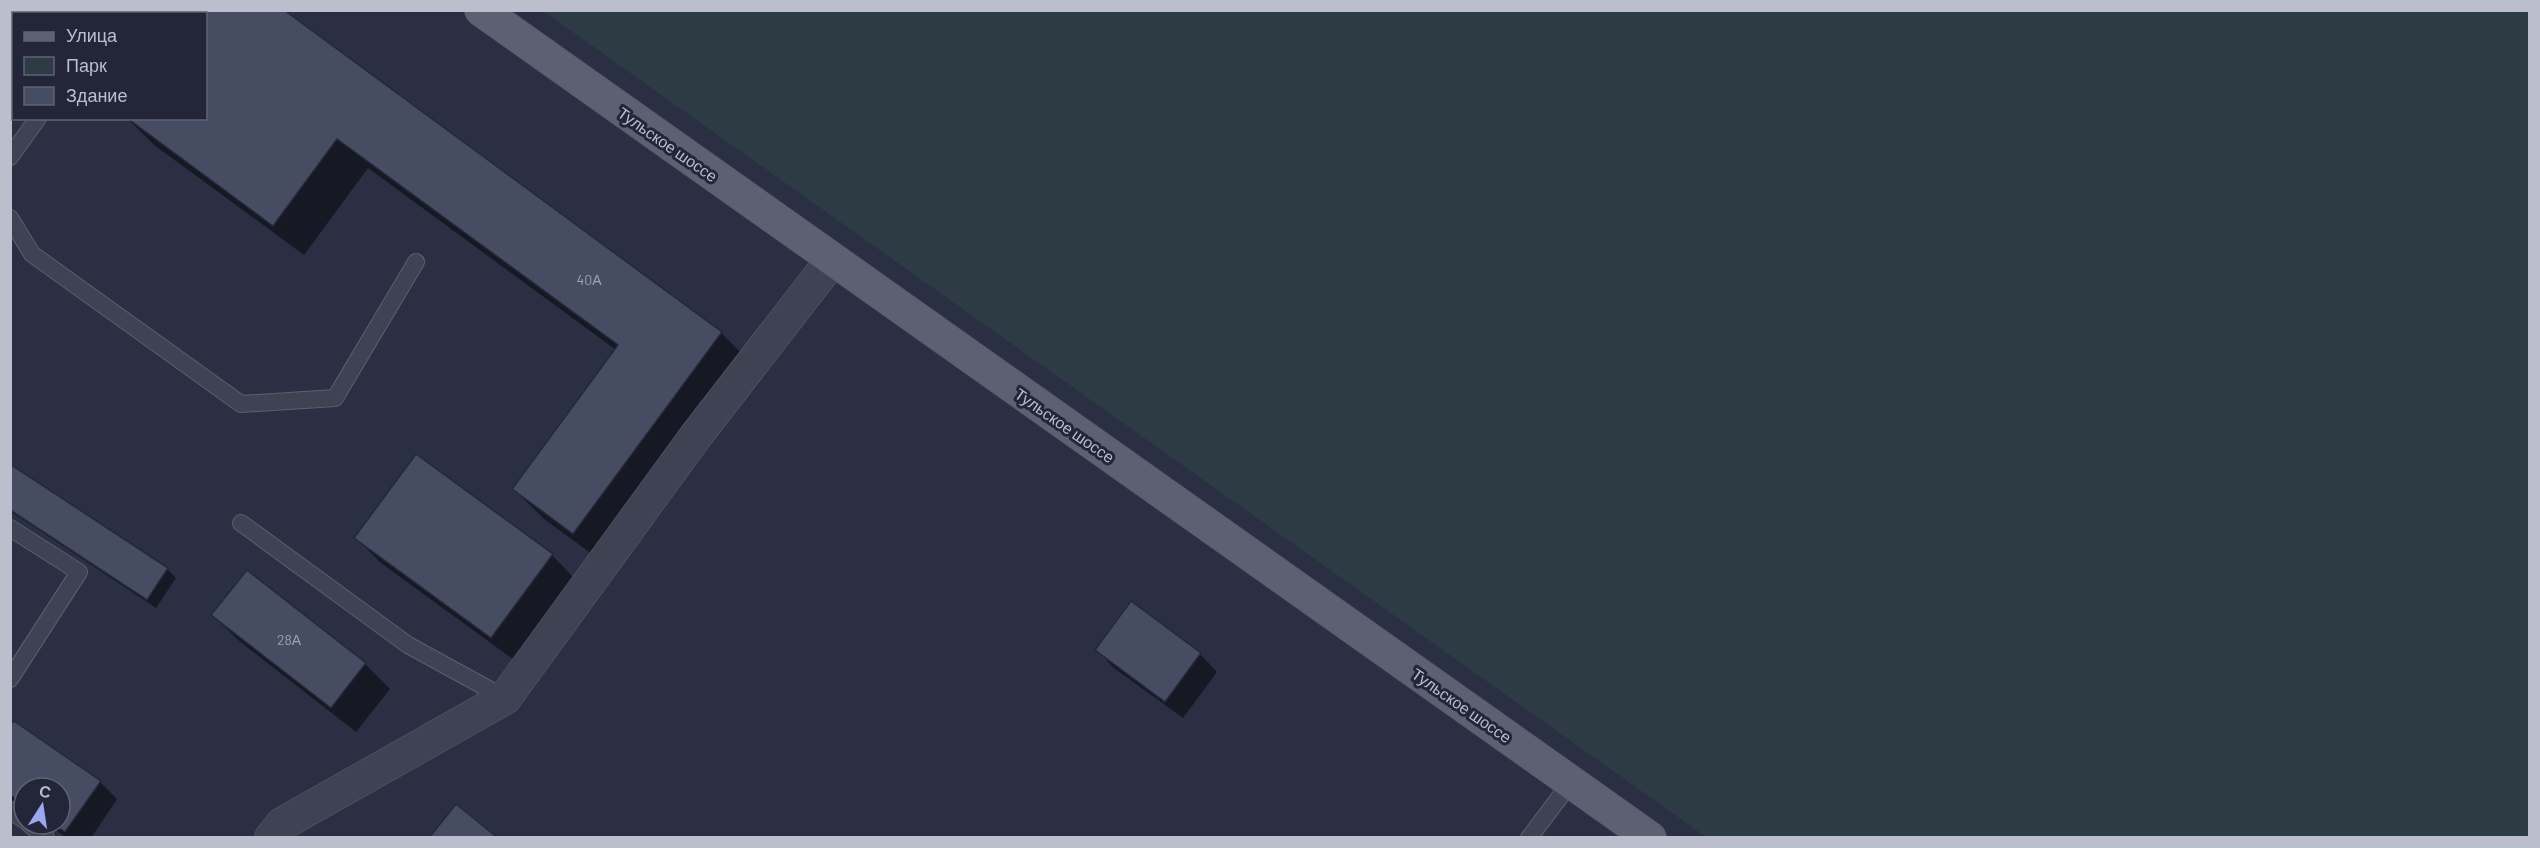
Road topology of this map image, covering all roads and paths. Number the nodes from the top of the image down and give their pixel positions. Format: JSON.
{"nodes":[{"id":1,"x":481,"y":10,"type":"edge"},
{"id":2,"x":37,"y":120,"type":"edge"},
{"id":3,"x":10,"y":157,"type":"edge"},
{"id":4,"x":10,"y":218,"type":"edge"},
{"id":5,"x":832,"y":260,"type":"junction"},
{"id":6,"x":416,"y":262,"type":"dead end"},
{"id":7,"x":241,"y":523,"type":"dead end"},
{"id":8,"x":10,"y":528,"type":"edge"},
{"id":9,"x":10,"y":679,"type":"edge"},
{"id":10,"x":505,"y":698,"type":"junction"},
{"id":11,"x":1571,"y":782,"type":"junction"},
{"id":12,"x":271,"y":837,"type":"edge"},
{"id":13,"x":1529,"y":837,"type":"edge"},
{"id":14,"x":1650,"y":837,"type":"edge"}],
"edges":[{"from":1,"to":5,"type":"main road","name":"Тульское шоссе"},
{"from":2,"to":3,"type":"lane"},
{"from":4,"to":6,"type":"lane"},
{"from":5,"to":10,"type":"street"},
{"from":5,"to":11,"type":"main road","name":"Тульское шоссе"},
{"from":7,"to":10,"type":"lane"},
{"from":8,"to":9,"type":"lane"},
{"from":10,"to":12,"type":"street"},
{"from":11,"to":13,"type":"lane"},
{"from":11,"to":14,"type":"main road","name":"Тульское шоссе"}]}
